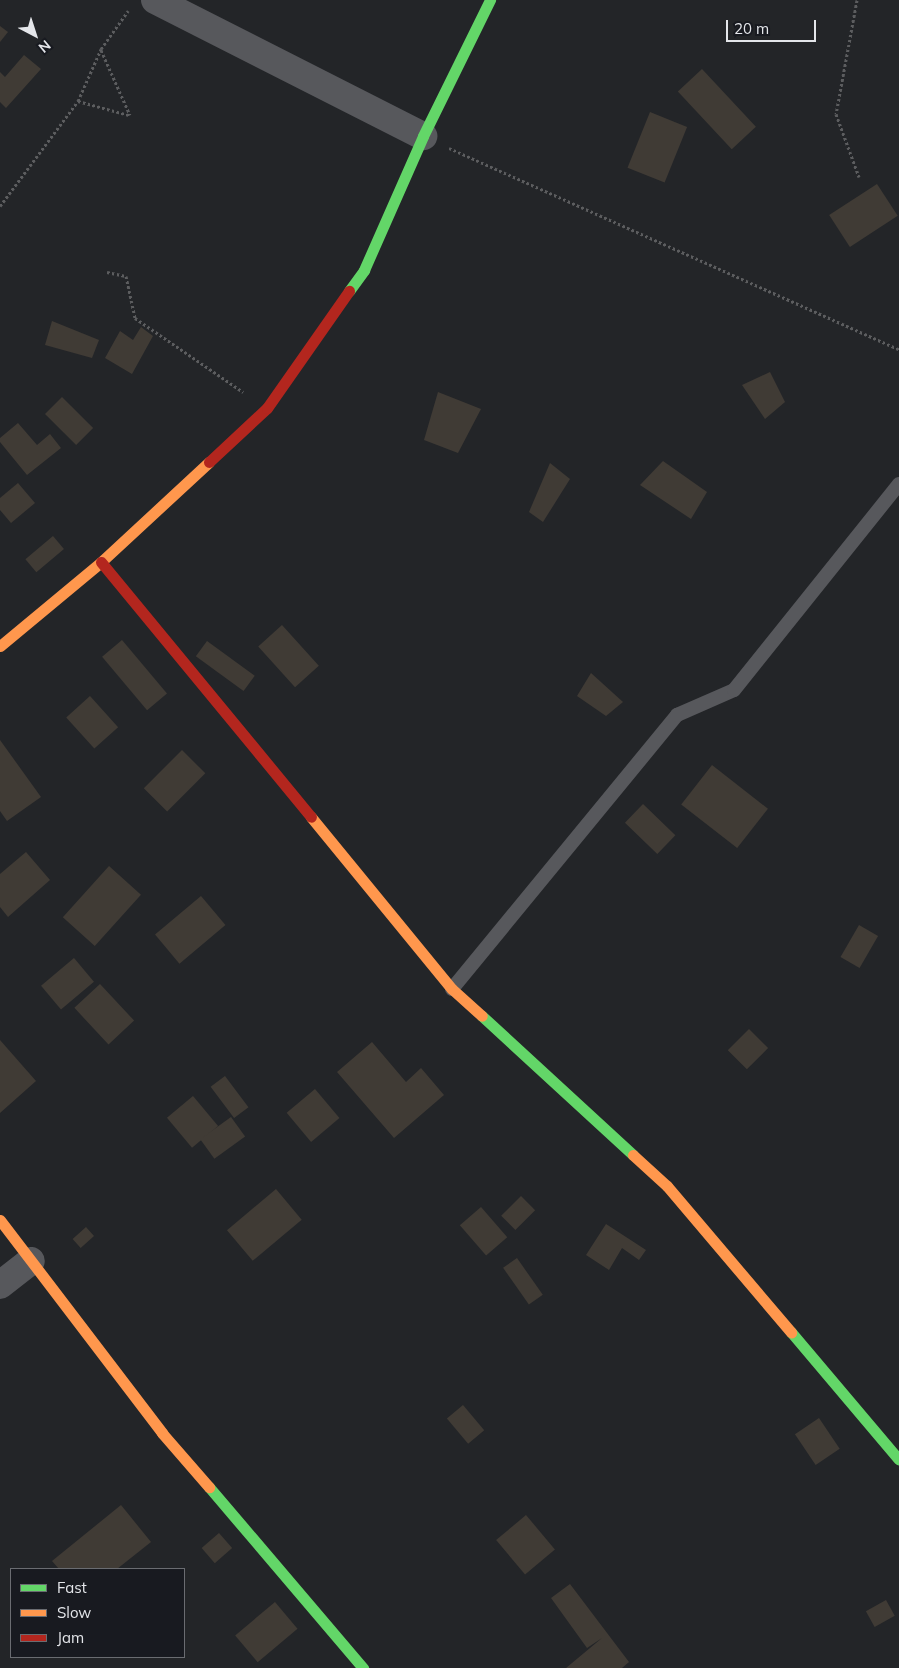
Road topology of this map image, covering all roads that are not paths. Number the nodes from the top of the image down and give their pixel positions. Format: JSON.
{"nodes":[{"id":1,"x":490,"y":0,"type":"edge"},
{"id":2,"x":143,"y":4,"type":"edge"},
{"id":3,"x":423,"y":136,"type":"junction"},
{"id":4,"x":899,"y":484,"type":"edge"},
{"id":5,"x":101,"y":562,"type":"junction"},
{"id":6,"x":0,"y":646,"type":"edge"},
{"id":7,"x":452,"y":990,"type":"junction"},
{"id":8,"x":0,"y":1220,"type":"edge"},
{"id":9,"x":31,"y":1261,"type":"junction"},
{"id":10,"x":0,"y":1285,"type":"edge"},
{"id":11,"x":899,"y":1460,"type":"edge"},
{"id":12,"x":363,"y":1668,"type":"edge"}],
"edges":[{"from":1,"to":3,"type":"street"},
{"from":2,"to":3,"type":"street"},
{"from":3,"to":5,"type":"street"},
{"from":4,"to":7,"type":"lane"},
{"from":5,"to":6,"type":"street"},
{"from":5,"to":7,"type":"street"},
{"from":7,"to":11,"type":"street"},
{"from":8,"to":9,"type":"street"},
{"from":9,"to":10,"type":"street"},
{"from":9,"to":12,"type":"street"}]}
